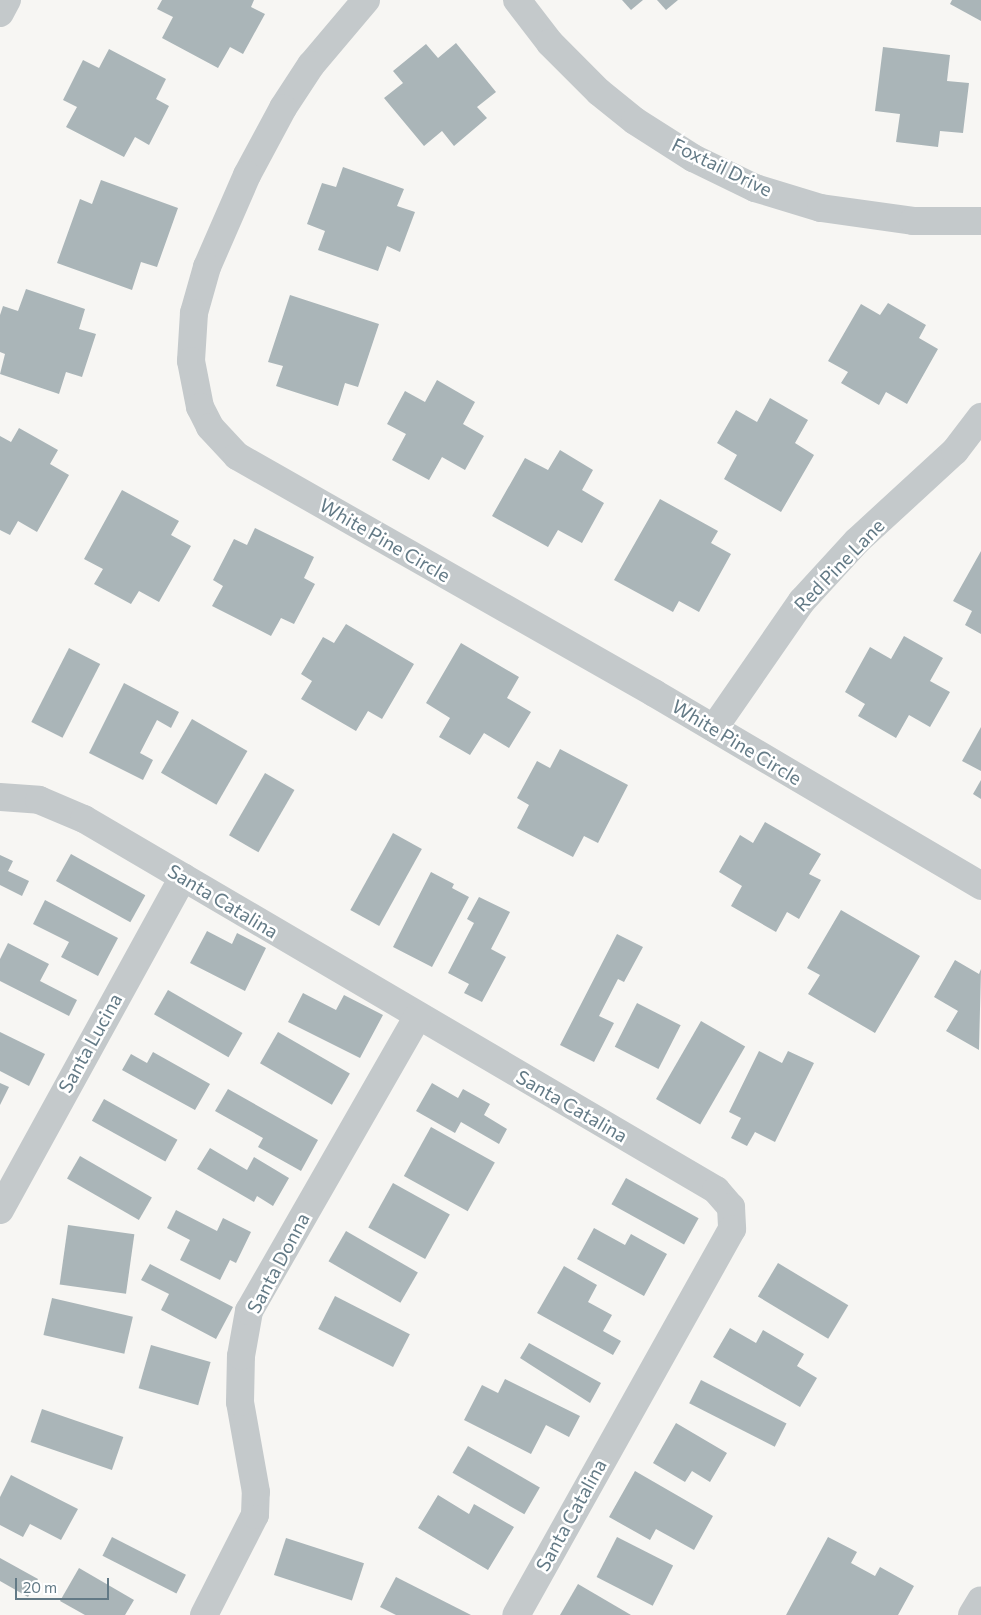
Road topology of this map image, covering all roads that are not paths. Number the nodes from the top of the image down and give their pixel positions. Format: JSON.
{"nodes":[{"id":1,"x":7,"y":0,"type":"edge"},
{"id":2,"x":366,"y":0,"type":"edge"},
{"id":3,"x":517,"y":0,"type":"edge"},
{"id":4,"x":0,"y":13,"type":"edge"},
{"id":5,"x":981,"y":221,"type":"edge"},
{"id":6,"x":981,"y":416,"type":"edge"},
{"id":7,"x":714,"y":728,"type":"junction"},
{"id":8,"x":0,"y":797,"type":"edge"},
{"id":9,"x":183,"y":877,"type":"junction"},
{"id":10,"x":981,"y":886,"type":"edge"},
{"id":11,"x":418,"y":1016,"type":"junction"},
{"id":12,"x":0,"y":1210,"type":"edge"},
{"id":13,"x":981,"y":1600,"type":"edge"},
{"id":14,"x":204,"y":1615,"type":"edge"},
{"id":15,"x":516,"y":1615,"type":"edge"},
{"id":16,"x":972,"y":1615,"type":"edge"}],
"edges":[{"from":1,"to":4,"type":"street"},
{"from":2,"to":7,"type":"street","name":"White Pine Circle"},
{"from":3,"to":5,"type":"street","name":"Foxtail Drive"},
{"from":6,"to":7,"type":"street","name":"Red Pine Lane"},
{"from":7,"to":10,"type":"street","name":"White Pine Circle"},
{"from":8,"to":9,"type":"street","name":"Santa Catalina"},
{"from":9,"to":11,"type":"street","name":"Santa Catalina"},
{"from":9,"to":12,"type":"street","name":"Santa Lucina"},
{"from":11,"to":14,"type":"street","name":"Santa Donna"},
{"from":11,"to":15,"type":"street","name":"Santa Catalina"},
{"from":13,"to":16,"type":"street"}]}
